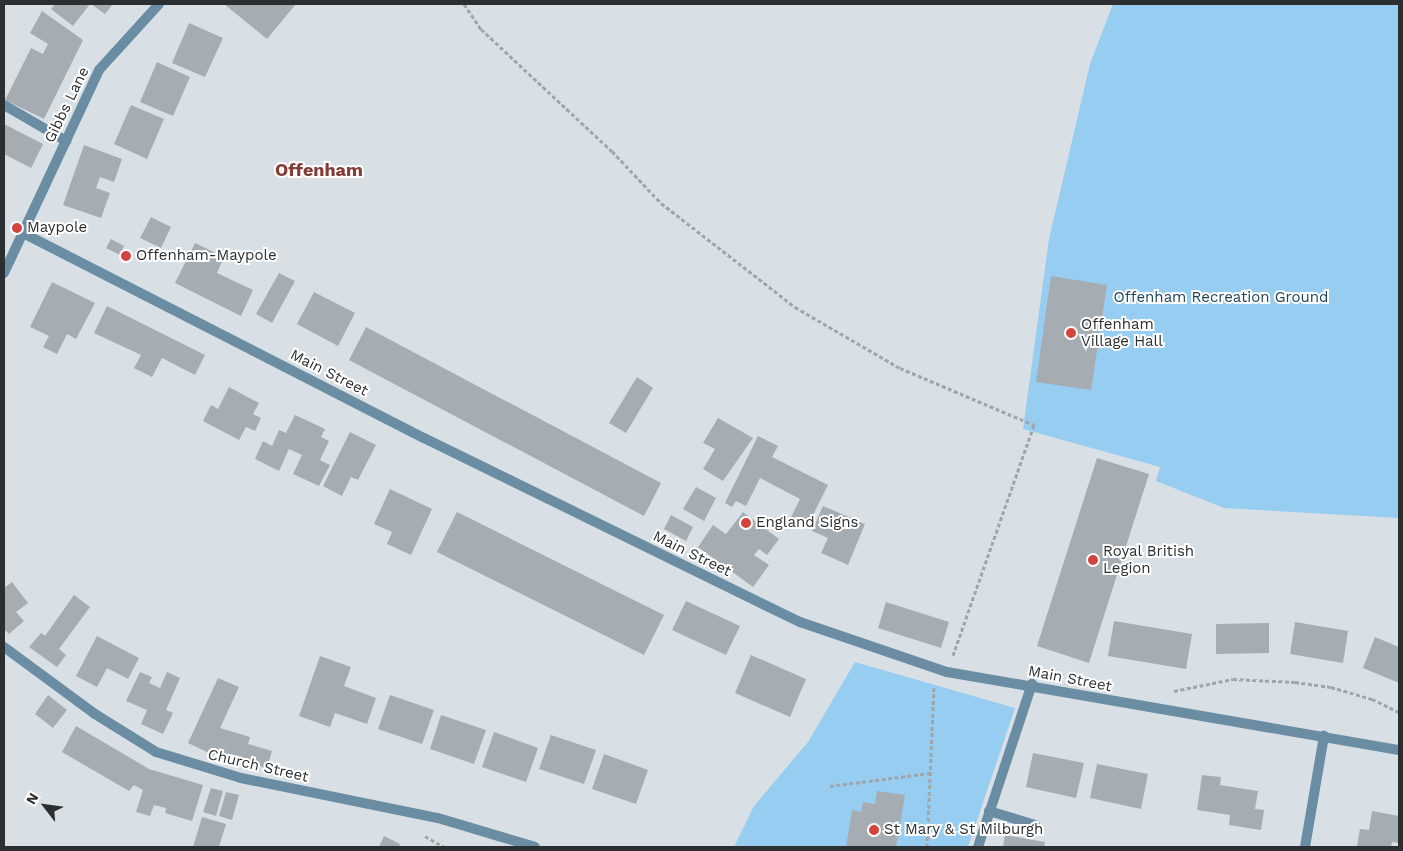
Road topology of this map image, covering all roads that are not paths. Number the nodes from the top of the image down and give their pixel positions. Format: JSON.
{"nodes":[{"id":1,"x":159,"y":4,"type":"edge"},
{"id":2,"x":4,"y":105,"type":"edge"},
{"id":3,"x":66,"y":141,"type":"junction"},
{"id":4,"x":23,"y":233,"type":"junction"},
{"id":5,"x":4,"y":273,"type":"edge"},
{"id":6,"x":4,"y":647,"type":"edge"},
{"id":7,"x":1032,"y":684,"type":"junction"},
{"id":8,"x":1324,"y":736,"type":"junction"},
{"id":9,"x":1399,"y":750,"type":"edge"},
{"id":10,"x":989,"y":811,"type":"junction"},
{"id":11,"x":1035,"y":825,"type":"dead end"},
{"id":12,"x":535,"y":847,"type":"edge"},
{"id":13,"x":978,"y":847,"type":"edge"},
{"id":14,"x":1305,"y":847,"type":"edge"}],
"edges":[{"from":1,"to":3,"type":"street","name":"Gibbs Lane"},
{"from":2,"to":3,"type":"street"},
{"from":3,"to":4,"type":"street","name":"Gibbs Lane"},
{"from":4,"to":5,"type":"street"},
{"from":4,"to":7,"type":"street","name":"Main Street"},
{"from":6,"to":12,"type":"street","name":"Church Street"},
{"from":7,"to":8,"type":"street","name":"Main Street"},
{"from":7,"to":10,"type":"street"},
{"from":8,"to":9,"type":"street","name":"Main Street"},
{"from":8,"to":14,"type":"street"},
{"from":10,"to":11,"type":"street"},
{"from":10,"to":13,"type":"street"}]}
